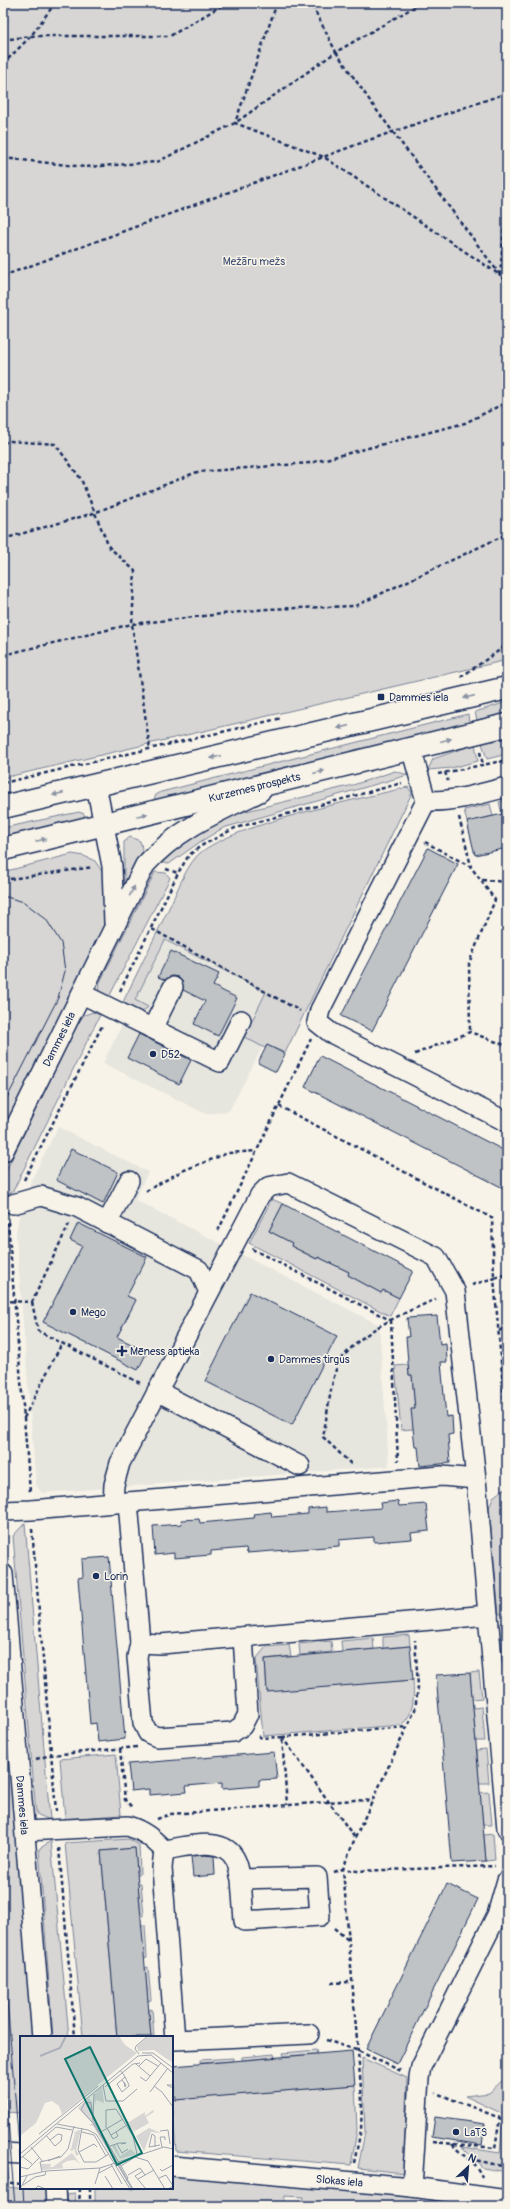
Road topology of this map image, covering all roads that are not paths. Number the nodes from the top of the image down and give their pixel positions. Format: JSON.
{"nodes":[{"id":1,"x":507,"y":688,"type":"edge"},
{"id":2,"x":507,"y":725,"type":"edge"},
{"id":3,"x":411,"y":748,"type":"junction"},
{"id":4,"x":282,"y":782,"type":"junction"},
{"id":5,"x":96,"y":785,"type":"junction"},
{"id":6,"x":507,"y":787,"type":"edge"},
{"id":7,"x":426,"y":801,"type":"junction"},
{"id":8,"x":3,"y":807,"type":"edge"},
{"id":9,"x":104,"y":824,"type":"junction"},
{"id":10,"x":3,"y":849,"type":"edge"},
{"id":11,"x":114,"y":926,"type":"junction"},
{"id":12,"x":173,"y":987,"type":"dead end"},
{"id":13,"x":82,"y":994,"type":"junction"},
{"id":14,"x":241,"y":1020,"type":"dead end"},
{"id":15,"x":152,"y":1029,"type":"junction"},
{"id":16,"x":507,"y":1122,"type":"edge"},
{"id":17,"x":3,"y":1152,"type":"edge"},
{"id":18,"x":136,"y":1187,"type":"road end"},
{"id":19,"x":13,"y":1204,"type":"road end"},
{"id":20,"x":107,"y":1223,"type":"junction"},
{"id":21,"x":209,"y":1292,"type":"junction"},
{"id":22,"x":157,"y":1391,"type":"junction"},
{"id":23,"x":300,"y":1466,"type":"dead end"},
{"id":24,"x":476,"y":1479,"type":"junction"},
{"id":25,"x":121,"y":1502,"type":"junction"},
{"id":26,"x":3,"y":1511,"type":"edge"},
{"id":27,"x":3,"y":1574,"type":"edge"},
{"id":28,"x":488,"y":1615,"type":"junction"},
{"id":29,"x":243,"y":1637,"type":"junction"},
{"id":30,"x":140,"y":1643,"type":"junction"},
{"id":31,"x":507,"y":1829,"type":"edge"},
{"id":32,"x":26,"y":1831,"type":"junction"},
{"id":33,"x":164,"y":1850,"type":"junction"},
{"id":34,"x":503,"y":1873,"type":"edge"},
{"id":35,"x":241,"y":1880,"type":"junction"},
{"id":36,"x":309,"y":2034,"type":"road end"},
{"id":37,"x":42,"y":2036,"type":"edge"},
{"id":38,"x":3,"y":2153,"type":"edge"},
{"id":39,"x":20,"y":2154,"type":"edge"},
{"id":40,"x":173,"y":2166,"type":"edge"},
{"id":41,"x":412,"y":2187,"type":"junction"},
{"id":42,"x":54,"y":2189,"type":"edge"},
{"id":43,"x":498,"y":2199,"type":"edge"},
{"id":44,"x":56,"y":2206,"type":"edge"}],
"edges":[{"from":1,"to":5,"type":"main road","one_way":true},
{"from":3,"to":2,"type":"main road","name":"Kurzemes prospekts","one_way":true},
{"from":4,"to":3,"type":"main road","name":"Kurzemes prospekts","one_way":true},
{"from":3,"to":7,"type":"street"},
{"from":9,"to":4,"type":"main road","name":"Kurzemes prospekts","one_way":true},
{"from":11,"to":4,"type":"street","name":"Dammes iela","one_way":true},
{"from":5,"to":8,"type":"main road","one_way":true},
{"from":5,"to":9,"type":"street","name":"Dammes iela"},
{"from":6,"to":7,"type":"street"},
{"from":7,"to":16,"type":"street"},
{"from":10,"to":9,"type":"main road","name":"Kurzemes prospekts","one_way":true},
{"from":9,"to":11,"type":"street","name":"Dammes iela"},
{"from":11,"to":13,"type":"street","name":"Dammes iela"},
{"from":12,"to":15,"type":"street"},
{"from":13,"to":15,"type":"street"},
{"from":13,"to":17,"type":"street","name":"Dammes iela"},
{"from":14,"to":15,"type":"street"},
{"from":18,"to":20,"type":"street"},
{"from":19,"to":20,"type":"street"},
{"from":20,"to":21,"type":"street"},
{"from":21,"to":22,"type":"street"},
{"from":21,"to":24,"type":"street"},
{"from":22,"to":23,"type":"street"},
{"from":22,"to":25,"type":"street"},
{"from":24,"to":25,"type":"street"},
{"from":24,"to":28,"type":"street"},
{"from":25,"to":26,"type":"street"},
{"from":25,"to":30,"type":"street"},
{"from":27,"to":32,"type":"street","name":"Dammes iela"},
{"from":28,"to":29,"type":"street"},
{"from":28,"to":31,"type":"street"},
{"from":29,"to":30,"type":"street"},
{"from":29,"to":30,"type":"street"},
{"from":32,"to":33,"type":"street"},
{"from":32,"to":37,"type":"street","name":"Dammes iela"},
{"from":33,"to":35,"type":"street"},
{"from":33,"to":36,"type":"street"},
{"from":34,"to":41,"type":"street"},
{"from":35,"to":35,"type":"street"},
{"from":38,"to":39,"type":"street"},
{"from":40,"to":41,"type":"street","name":"Slokas iela"},
{"from":41,"to":43,"type":"street","name":"Slokas iela"},
{"from":42,"to":44,"type":"street"}]}
